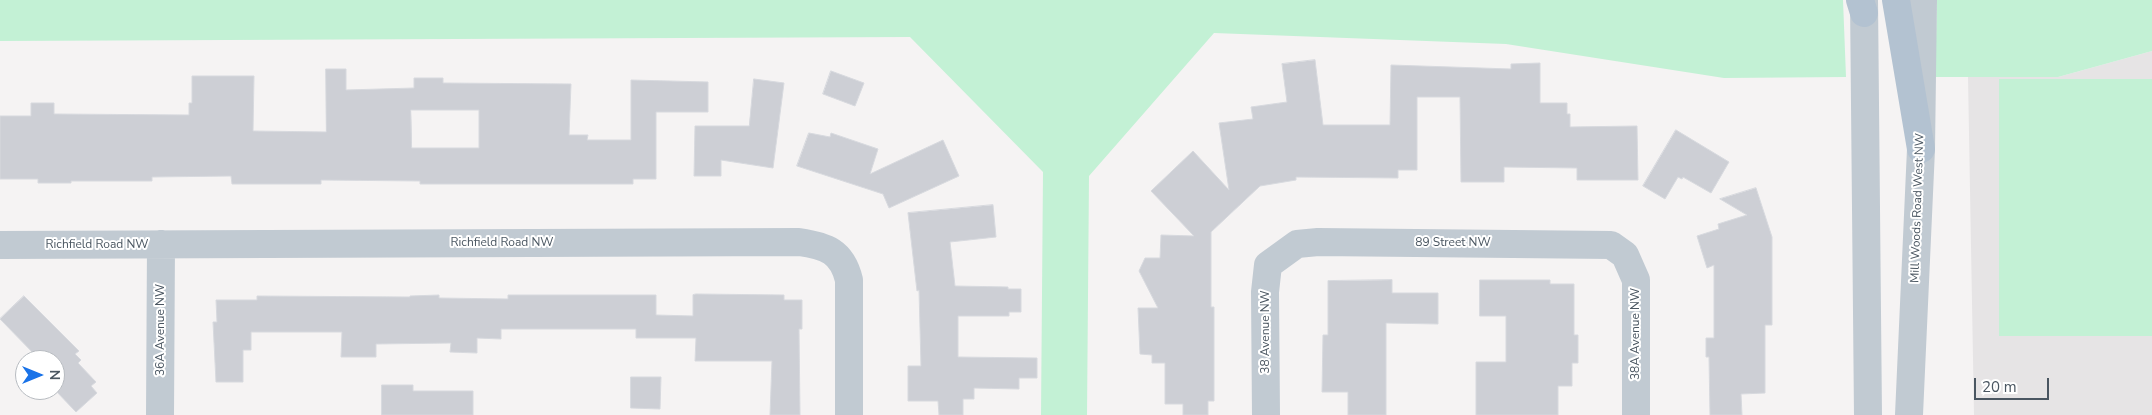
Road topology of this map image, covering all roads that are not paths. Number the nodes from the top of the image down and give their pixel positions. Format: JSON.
{"nodes":[{"id":1,"x":1896,"y":0,"type":"edge"},
{"id":2,"x":1923,"y":0,"type":"edge"},
{"id":3,"x":1863,"y":4,"type":"edge"},
{"id":4,"x":1921,"y":149,"type":"junction"},
{"id":5,"x":162,"y":244,"type":"junction"},
{"id":6,"x":0,"y":245,"type":"edge"},
{"id":7,"x":1280,"y":254,"type":"joint"},
{"id":8,"x":1625,"y":255,"type":"joint"},
{"id":9,"x":160,"y":415,"type":"edge"},
{"id":10,"x":849,"y":415,"type":"edge"},
{"id":11,"x":1266,"y":415,"type":"edge"},
{"id":12,"x":1636,"y":415,"type":"edge"},
{"id":13,"x":1868,"y":415,"type":"edge"},
{"id":14,"x":1909,"y":415,"type":"edge"}],
"edges":[{"from":1,"to":4,"type":"main road"},
{"from":2,"to":4,"type":"street","name":"Mill Woods Road West NW"},
{"from":3,"to":13,"type":"street"},
{"from":4,"to":14,"type":"street","name":"Mill Woods Road West NW"},
{"from":5,"to":6,"type":"street","name":"Richfield Road NW"},
{"from":5,"to":9,"type":"street","name":"36A Avenue NW"},
{"from":5,"to":10,"type":"street","name":"Richfield Road NW"},
{"from":7,"to":8,"type":"street","name":"89 Street NW"},
{"from":7,"to":11,"type":"street","name":"38 Avenue NW"},
{"from":8,"to":12,"type":"street","name":"38A Avenue NW"}]}
